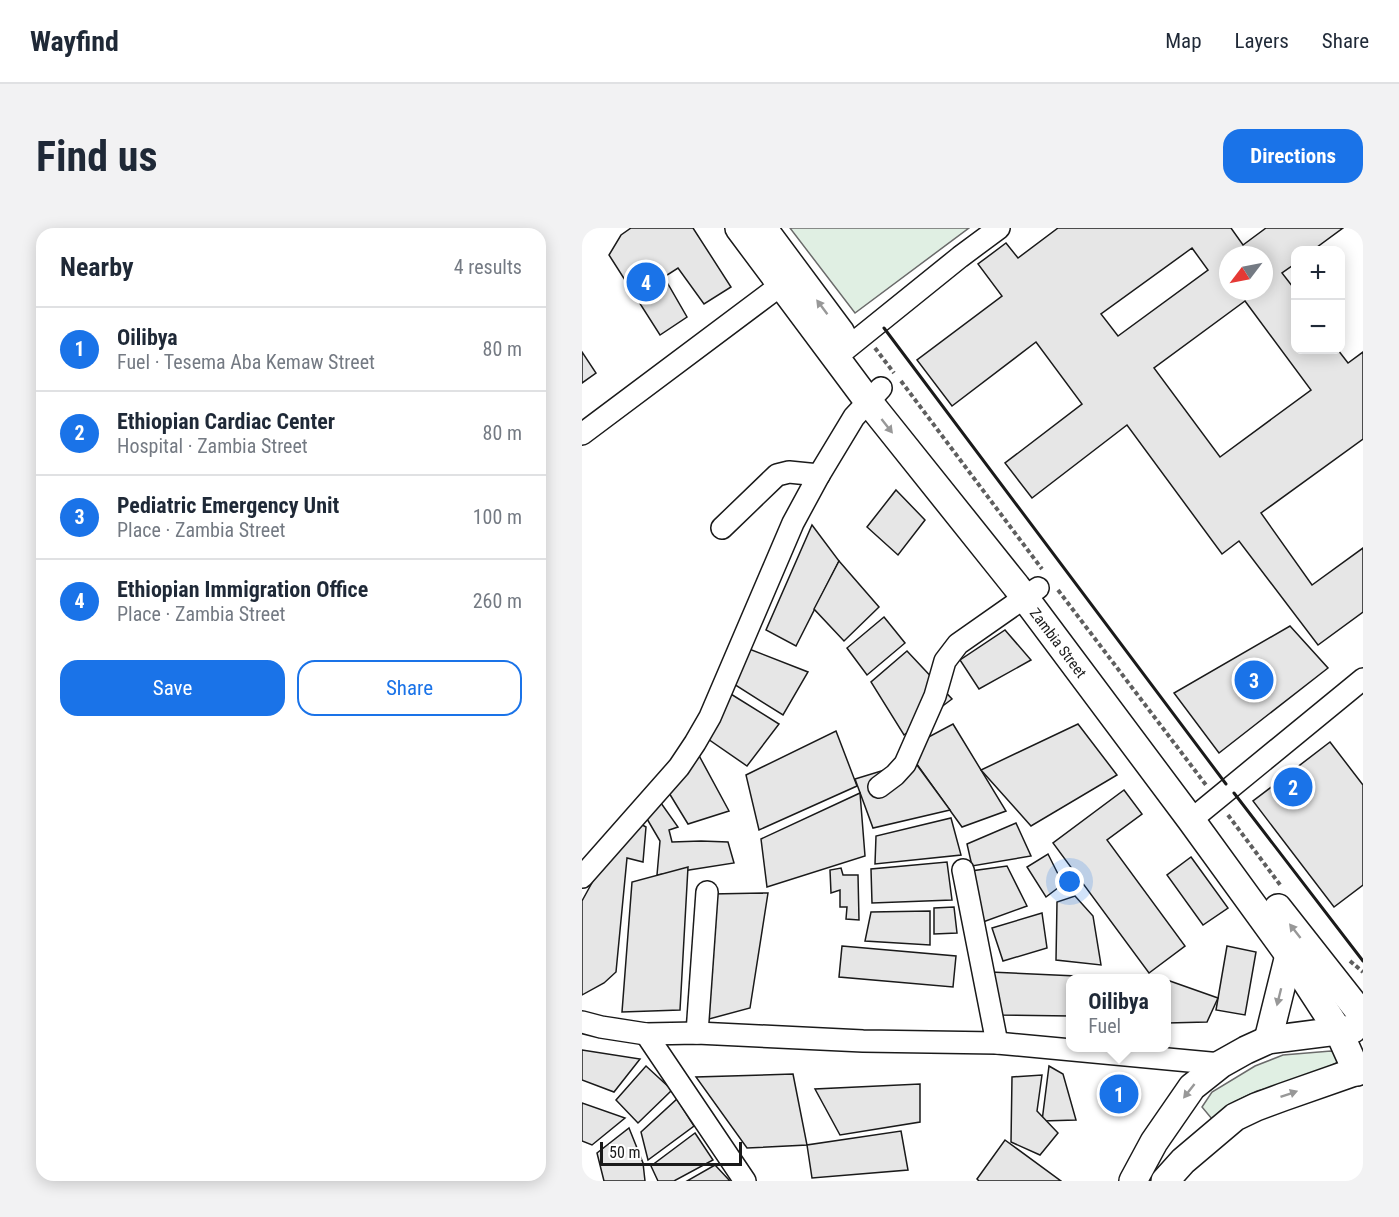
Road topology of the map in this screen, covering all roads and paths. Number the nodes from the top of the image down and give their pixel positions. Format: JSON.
{"nodes":[{"id":1,"x":740,"y":228,"type":"edge"},
{"id":2,"x":763,"y":228,"type":"edge"},
{"id":3,"x":999,"y":228,"type":"edge"},
{"id":4,"x":788,"y":279,"type":"junction"},
{"id":5,"x":851,"y":346,"type":"junction"},
{"id":6,"x":874,"y":395,"type":"junction"},
{"id":7,"x":582,"y":434,"type":"edge"},
{"id":8,"x":819,"y":475,"type":"junction"},
{"id":9,"x":722,"y":528,"type":"dead end"},
{"id":10,"x":1040,"y":586,"type":"junction"},
{"id":11,"x":1363,"y":679,"type":"edge"},
{"id":12,"x":879,"y":787,"type":"dead end"},
{"id":13,"x":1204,"y":810,"type":"junction"},
{"id":14,"x":963,"y":870,"type":"dead end"},
{"id":15,"x":582,"y":877,"type":"edge"},
{"id":16,"x":707,"y":892,"type":"dead end"},
{"id":17,"x":1287,"y":894,"type":"dead end"},
{"id":18,"x":1289,"y":955,"type":"junction"},
{"id":19,"x":1339,"y":967,"type":"junction"},
{"id":20,"x":1363,"y":972,"type":"edge"},
{"id":21,"x":1363,"y":995,"type":"edge"},
{"id":22,"x":1363,"y":1016,"type":"edge"},
{"id":23,"x":582,"y":1022,"type":"edge"},
{"id":24,"x":1351,"y":1029,"type":"edge"},
{"id":25,"x":697,"y":1033,"type":"junction"},
{"id":26,"x":646,"y":1034,"type":"junction"},
{"id":27,"x":1268,"y":1040,"type":"junction"},
{"id":28,"x":997,"y":1043,"type":"junction"},
{"id":29,"x":1066,"y":1049,"type":"edge"},
{"id":30,"x":1093,"y":1052,"type":"edge"},
{"id":31,"x":1221,"y":1064,"type":"junction"},
{"id":32,"x":1360,"y":1071,"type":"edge"},
{"id":33,"x":1155,"y":1142,"type":"junction"},
{"id":34,"x":1183,"y":1161,"type":"junction"},
{"id":35,"x":745,"y":1181,"type":"edge"},
{"id":36,"x":1133,"y":1181,"type":"edge"},
{"id":37,"x":1165,"y":1181,"type":"edge"}],
"edges":[{"from":1,"to":4,"type":"main road","name":"Zambia Street"},
{"from":2,"to":4,"type":"main road","name":"Zambia Street"},
{"from":3,"to":5,"type":"street"},
{"from":4,"to":5,"type":"main road","name":"Zambia Street"},
{"from":4,"to":7,"type":"street"},
{"from":5,"to":6,"type":"main road","name":"Zambia Street"},
{"from":5,"to":10,"type":"path"},
{"from":6,"to":8,"type":"street"},
{"from":6,"to":10,"type":"main road","name":"Zambia Street"},
{"from":8,"to":9,"type":"street"},
{"from":8,"to":15,"type":"street"},
{"from":10,"to":12,"type":"street"},
{"from":10,"to":13,"type":"main road","name":"Zambia Street"},
{"from":10,"to":13,"type":"path"},
{"from":11,"to":13,"type":"street"},
{"from":13,"to":17,"type":"path"},
{"from":13,"to":18,"type":"main road","name":"Zambia Street"},
{"from":19,"to":13,"type":"main road","name":"Zambia Street","one_way":true},
{"from":14,"to":28,"type":"street"},
{"from":16,"to":25,"type":"street"},
{"from":18,"to":24,"type":"main road","name":"Zambia Street"},
{"from":18,"to":27,"type":"main road","one_way":true},
{"from":19,"to":20,"type":"path"},
{"from":19,"to":21,"type":"main road"},
{"from":19,"to":22,"type":"main road","name":"Zambia Street"},
{"from":23,"to":26,"type":"street"},
{"from":24,"to":27,"type":"main road"},
{"from":24,"to":32,"type":"main road","name":"Zambia Street"},
{"from":25,"to":26,"type":"street"},
{"from":25,"to":28,"type":"street"},
{"from":26,"to":35,"type":"street"},
{"from":27,"to":31,"type":"main road"},
{"from":28,"to":29,"type":"street"},
{"from":30,"to":31,"type":"street"},
{"from":31,"to":33,"type":"main road","one_way":true},
{"from":34,"to":32,"type":"main road","one_way":true},
{"from":33,"to":34,"type":"main road"},
{"from":33,"to":36,"type":"main road"},
{"from":34,"to":37,"type":"main road"}]}
